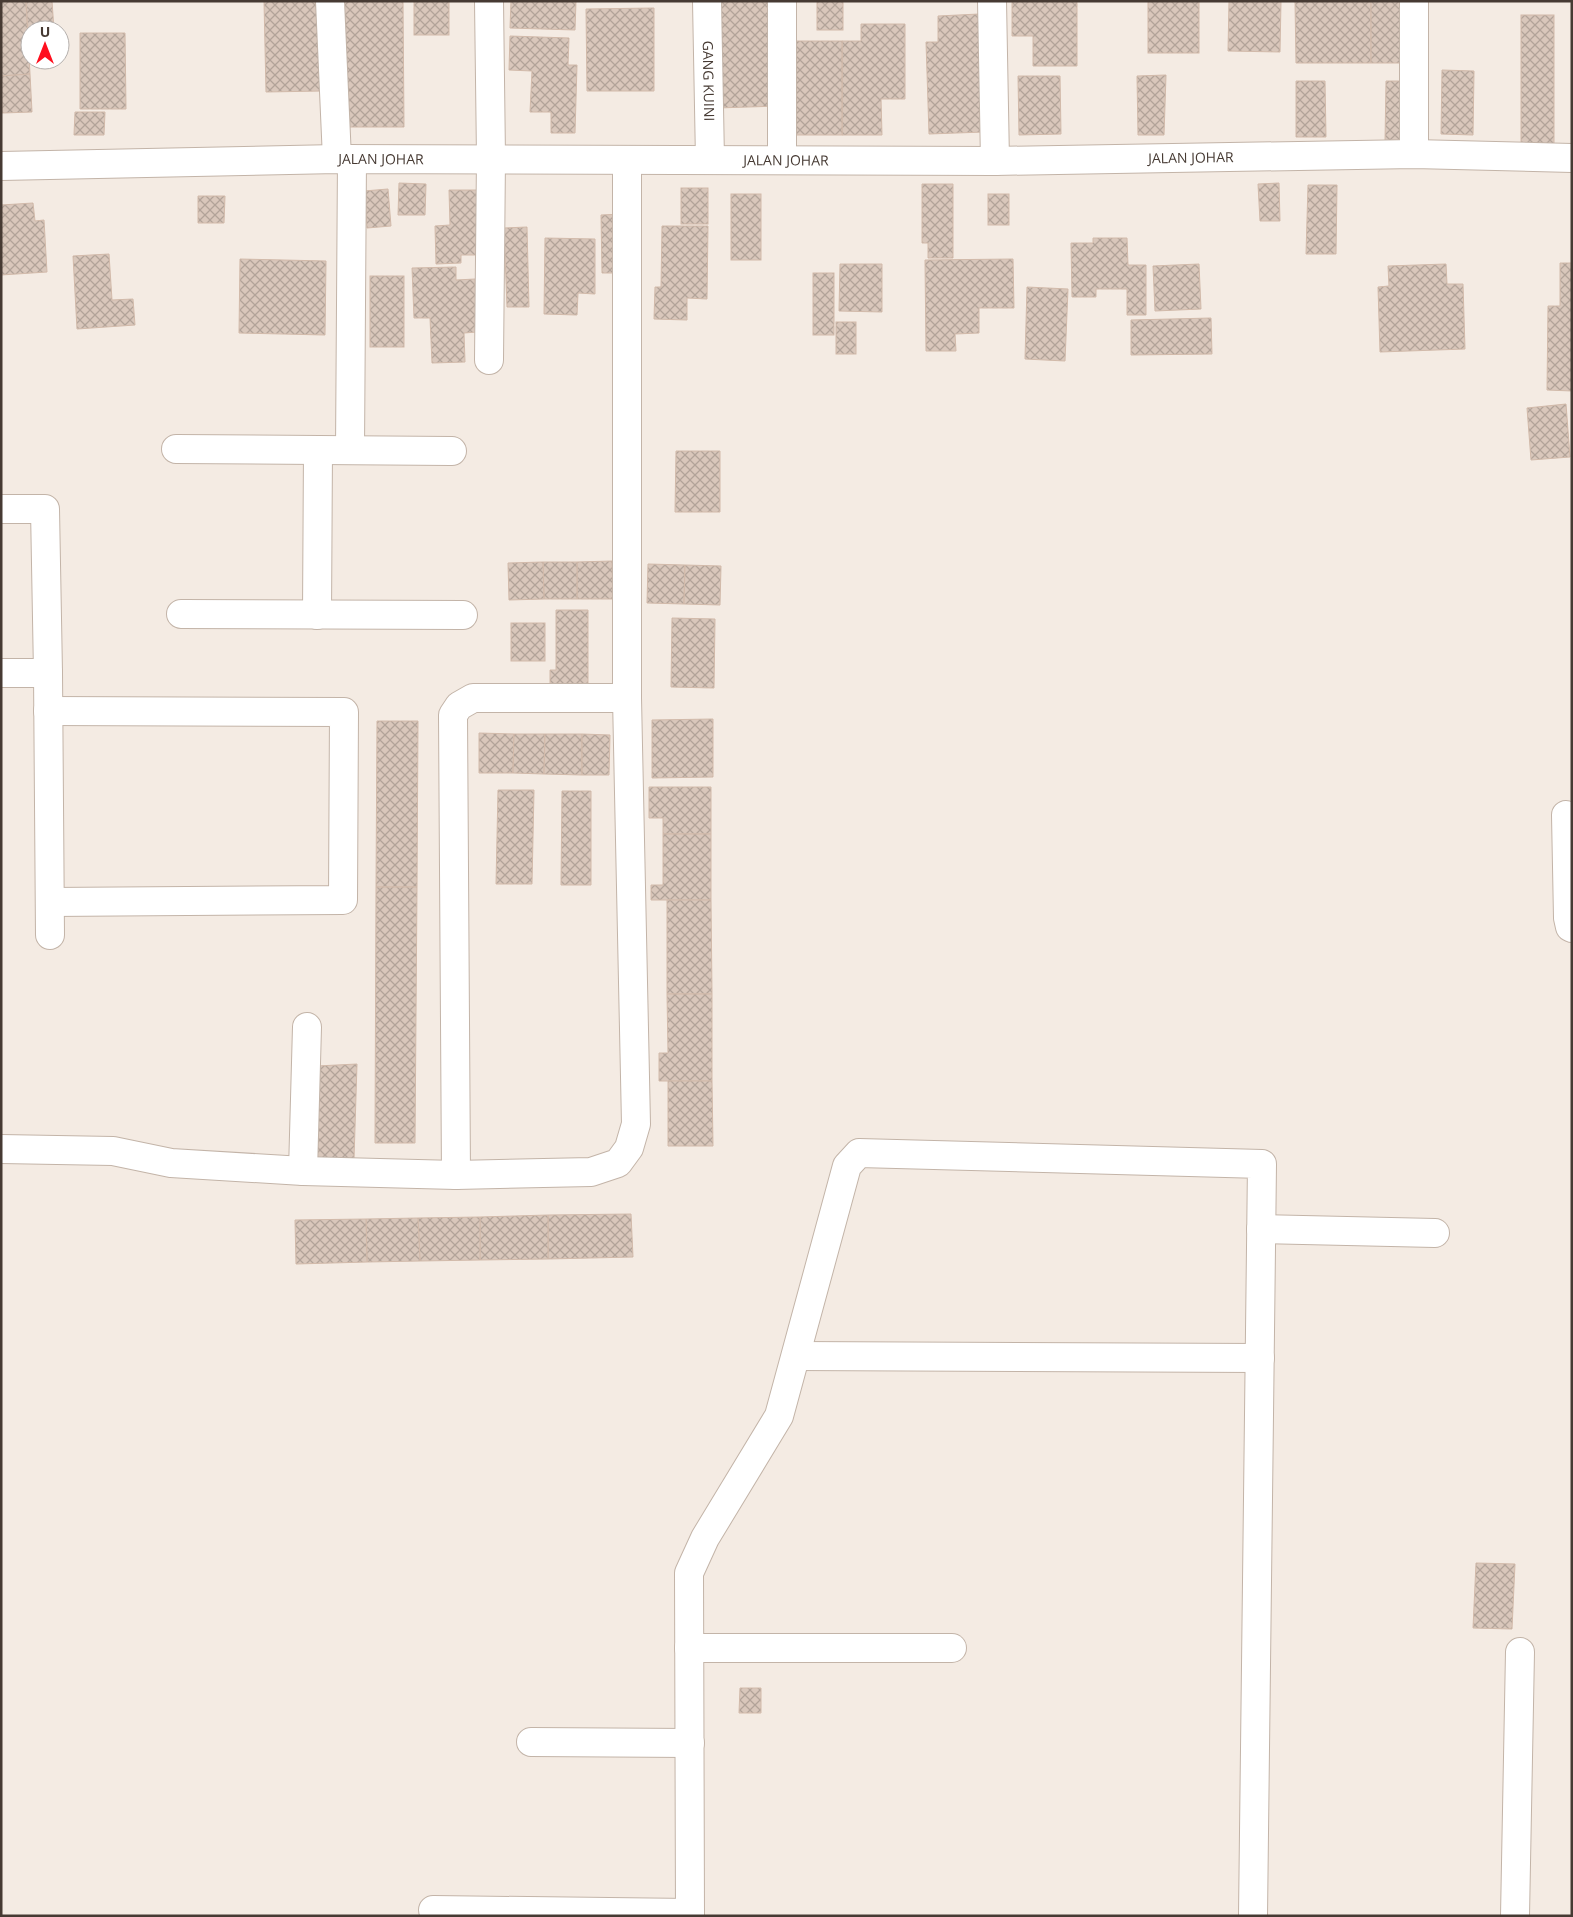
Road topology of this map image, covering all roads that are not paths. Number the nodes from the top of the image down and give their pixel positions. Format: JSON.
{"nodes":[{"id":1,"x":330,"y":1,"type":"edge"},
{"id":2,"x":489,"y":1,"type":"edge"},
{"id":3,"x":707,"y":1,"type":"edge"},
{"id":4,"x":782,"y":1,"type":"edge"},
{"id":5,"x":992,"y":1,"type":"edge"},
{"id":6,"x":1414,"y":1,"type":"edge"},
{"id":7,"x":1414,"y":154,"type":"junction"},
{"id":8,"x":491,"y":158,"type":"junction"},
{"id":9,"x":1572,"y":158,"type":"edge"},
{"id":10,"x":344,"y":159,"type":"junction"},
{"id":11,"x":782,"y":159,"type":"junction"},
{"id":12,"x":627,"y":160,"type":"junction"},
{"id":13,"x":710,"y":160,"type":"junction"},
{"id":14,"x":995,"y":161,"type":"junction"},
{"id":15,"x":1,"y":166,"type":"edge"},
{"id":16,"x":490,"y":360,"type":"dead end"},
{"id":17,"x":176,"y":450,"type":"dead end"},
{"id":18,"x":318,"y":450,"type":"junction"},
{"id":19,"x":350,"y":450,"type":"junction"},
{"id":20,"x":452,"y":451,"type":"dead end"},
{"id":21,"x":1,"y":509,"type":"edge"},
{"id":22,"x":181,"y":614,"type":"dead end"},
{"id":23,"x":317,"y":615,"type":"junction"},
{"id":24,"x":463,"y":615,"type":"dead end"},
{"id":25,"x":1,"y":673,"type":"edge"},
{"id":26,"x":48,"y":673,"type":"junction"},
{"id":27,"x":627,"y":698,"type":"junction"},
{"id":28,"x":48,"y":710,"type":"junction"},
{"id":29,"x":1566,"y":815,"type":"dead end"},
{"id":30,"x":50,"y":902,"type":"junction"},
{"id":31,"x":1572,"y":928,"type":"edge"},
{"id":32,"x":50,"y":935,"type":"dead end"},
{"id":33,"x":306,"y":1027,"type":"dead end"},
{"id":34,"x":1,"y":1149,"type":"edge"},
{"id":35,"x":303,"y":1171,"type":"junction"},
{"id":36,"x":456,"y":1175,"type":"junction"},
{"id":37,"x":1261,"y":1229,"type":"junction"},
{"id":38,"x":1435,"y":1233,"type":"dead end"},
{"id":39,"x":796,"y":1356,"type":"junction"},
{"id":40,"x":1260,"y":1358,"type":"junction"},
{"id":41,"x":689,"y":1648,"type":"junction"},
{"id":42,"x":952,"y":1648,"type":"dead end"},
{"id":43,"x":1520,"y":1652,"type":"dead end"},
{"id":44,"x":531,"y":1742,"type":"dead end"},
{"id":45,"x":690,"y":1743,"type":"junction"},
{"id":46,"x":433,"y":1910,"type":"dead end"},
{"id":47,"x":690,"y":1914,"type":"edge"},
{"id":48,"x":1253,"y":1916,"type":"edge"},
{"id":49,"x":1515,"y":1916,"type":"edge"}],
"edges":[{"from":1,"to":10,"type":"street"},
{"from":2,"to":8,"type":"street"},
{"from":3,"to":13,"type":"street","name":"GANG KUINI"},
{"from":4,"to":11,"type":"street"},
{"from":5,"to":14,"type":"street"},
{"from":6,"to":7,"type":"street"},
{"from":7,"to":9,"type":"street","name":"JALAN JOHAR"},
{"from":7,"to":14,"type":"street","name":"JALAN JOHAR"},
{"from":8,"to":10,"type":"street","name":"JALAN JOHAR"},
{"from":8,"to":12,"type":"street","name":"JALAN JOHAR"},
{"from":8,"to":16,"type":"street"},
{"from":10,"to":15,"type":"street","name":"JALAN JOHAR"},
{"from":10,"to":19,"type":"street"},
{"from":11,"to":13,"type":"street","name":"JALAN JOHAR"},
{"from":11,"to":14,"type":"street","name":"JALAN JOHAR"},
{"from":12,"to":13,"type":"street","name":"JALAN JOHAR"},
{"from":12,"to":27,"type":"street"},
{"from":17,"to":18,"type":"street"},
{"from":18,"to":19,"type":"street"},
{"from":18,"to":23,"type":"street"},
{"from":19,"to":20,"type":"street"},
{"from":21,"to":26,"type":"street"},
{"from":22,"to":23,"type":"street"},
{"from":23,"to":24,"type":"street"},
{"from":25,"to":26,"type":"street"},
{"from":26,"to":28,"type":"street"},
{"from":27,"to":36,"type":"street"},
{"from":27,"to":36,"type":"street"},
{"from":28,"to":30,"type":"street"},
{"from":28,"to":30,"type":"street"},
{"from":29,"to":31,"type":"street"},
{"from":30,"to":32,"type":"street"},
{"from":33,"to":35,"type":"street"},
{"from":34,"to":35,"type":"street"},
{"from":35,"to":36,"type":"street"},
{"from":37,"to":38,"type":"street"},
{"from":37,"to":39,"type":"street"},
{"from":37,"to":40,"type":"street"},
{"from":39,"to":40,"type":"street"},
{"from":39,"to":41,"type":"street"},
{"from":40,"to":48,"type":"street"},
{"from":41,"to":42,"type":"street"},
{"from":41,"to":45,"type":"street"},
{"from":43,"to":49,"type":"street"},
{"from":44,"to":45,"type":"street"},
{"from":45,"to":47,"type":"street"},
{"from":46,"to":47,"type":"street"}]}
